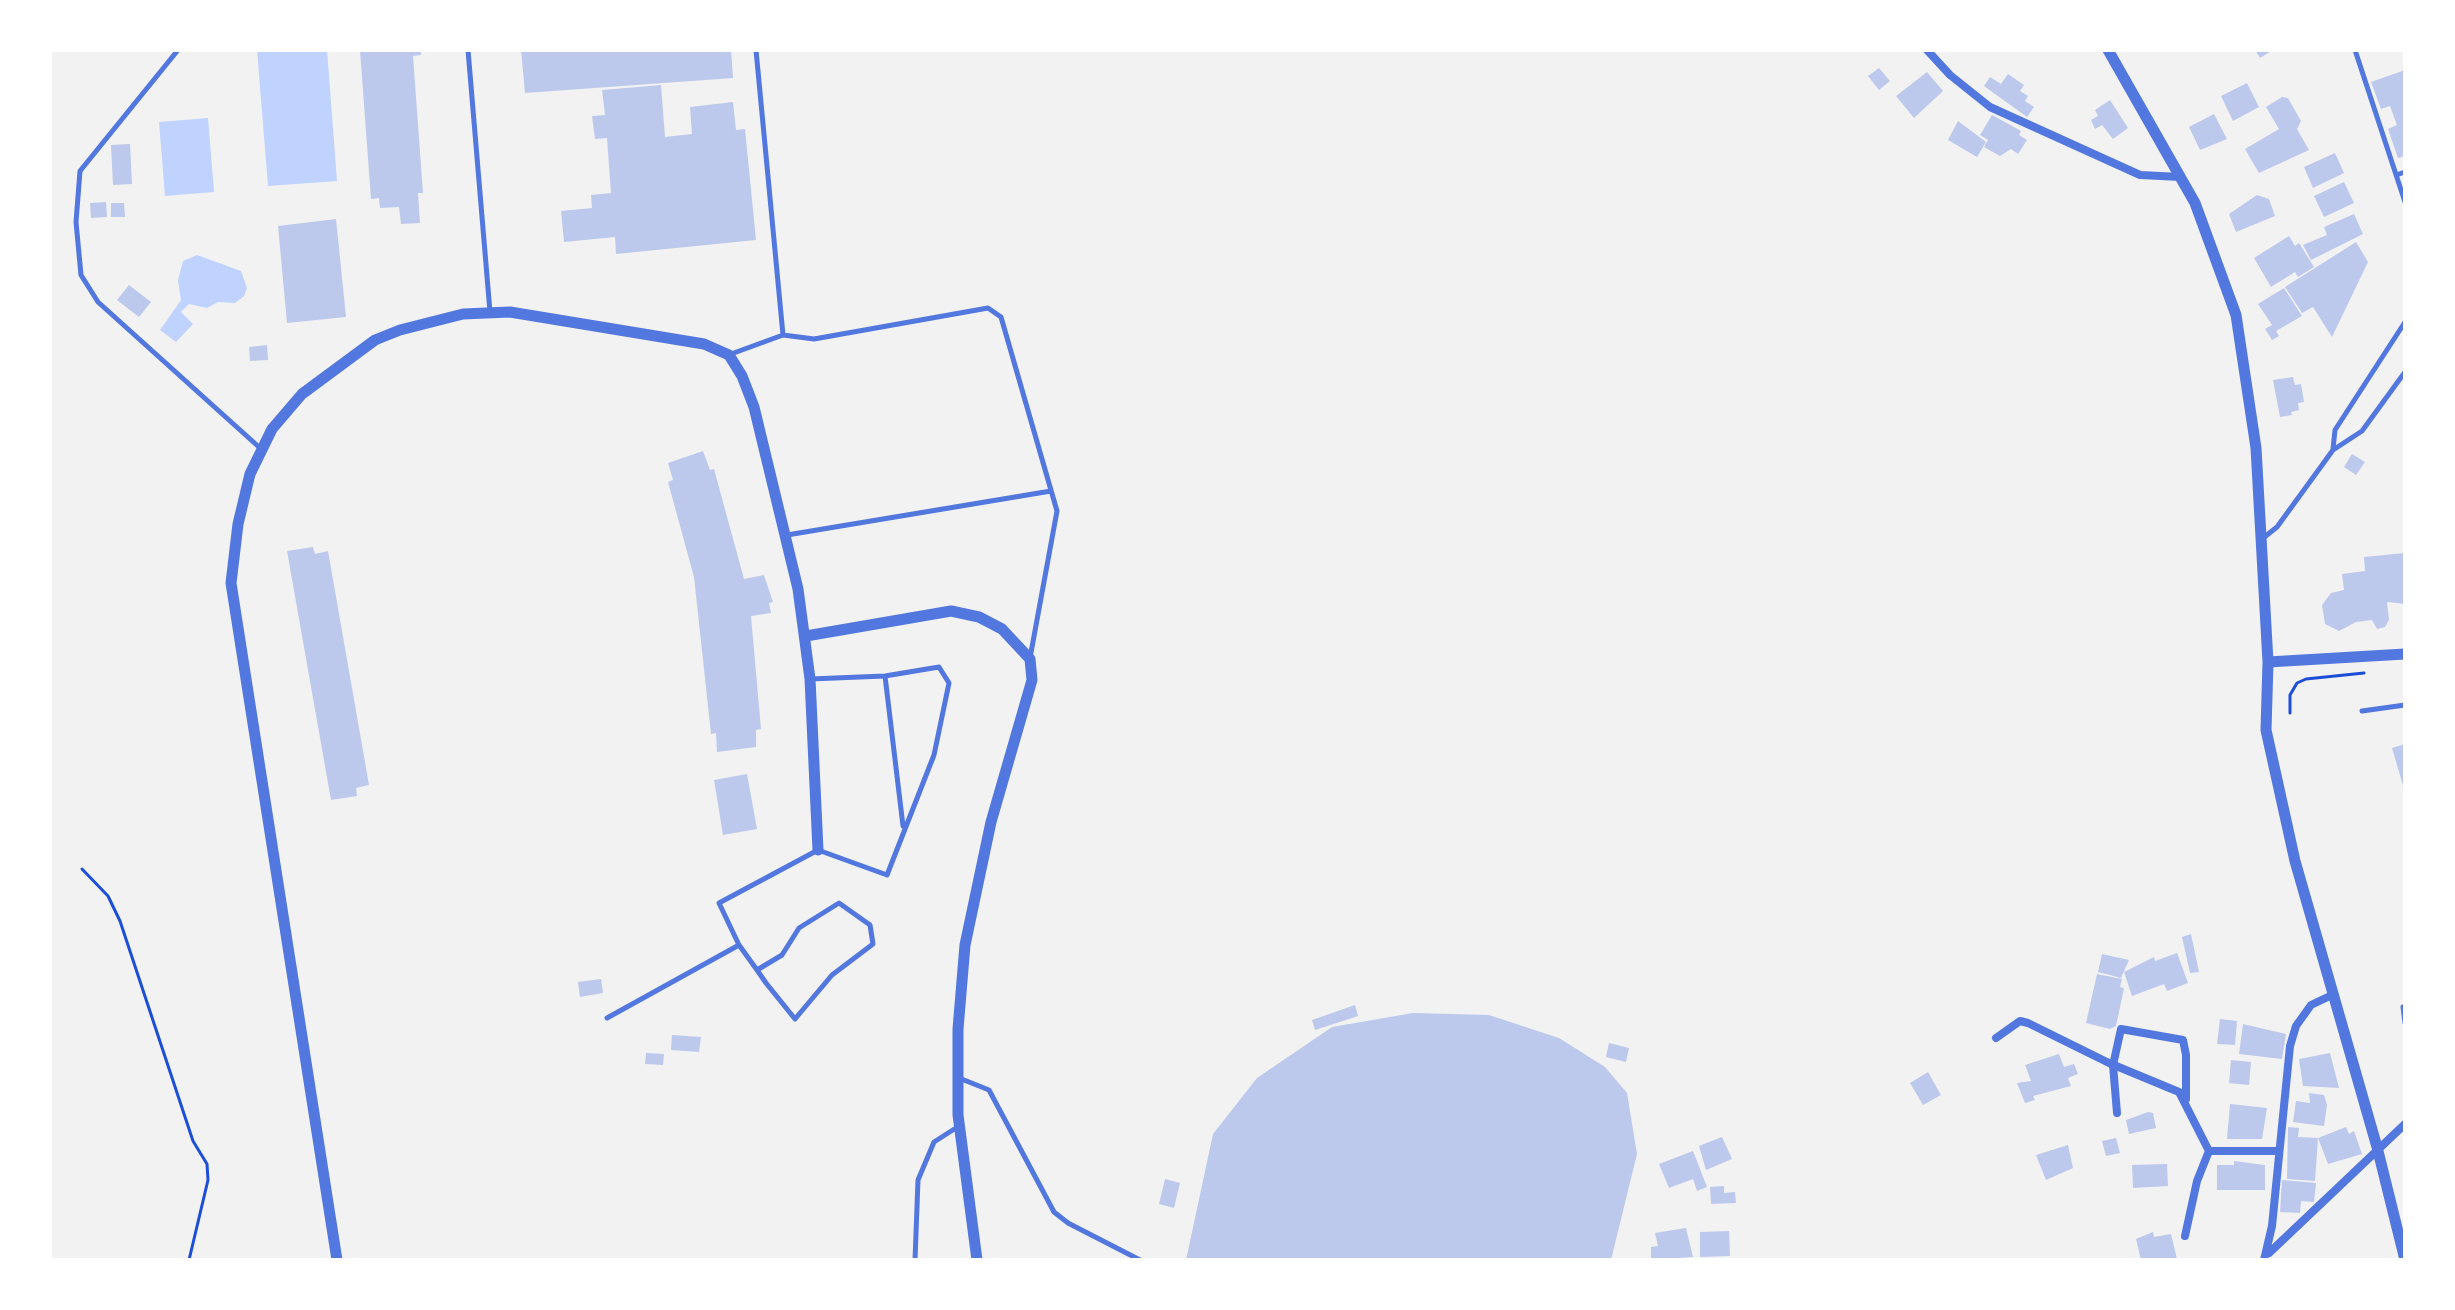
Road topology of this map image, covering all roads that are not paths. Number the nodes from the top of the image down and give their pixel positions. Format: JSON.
{"nodes":[{"id":1,"x":178,"y":50,"type":"edge"},
{"id":2,"x":468,"y":50,"type":"edge"},
{"id":3,"x":756,"y":50,"type":"edge"},
{"id":4,"x":1927,"y":50,"type":"edge"},
{"id":5,"x":2108,"y":50,"type":"edge"},
{"id":6,"x":2355,"y":50,"type":"edge"},
{"id":7,"x":2405,"y":172,"type":"edge"},
{"id":8,"x":2396,"y":175,"type":"junction"},
{"id":9,"x":2182,"y":177,"type":"junction"},
{"id":10,"x":2405,"y":202,"type":"edge"},
{"id":11,"x":490,"y":313,"type":"junction"},
{"id":12,"x":2405,"y":322,"type":"edge"},
{"id":13,"x":783,"y":335,"type":"junction"},
{"id":14,"x":729,"y":355,"type":"junction"},
{"id":15,"x":2405,"y":372,"type":"edge"},
{"id":16,"x":260,"y":448,"type":"junction"},
{"id":17,"x":2333,"y":450,"type":"junction"},
{"id":18,"x":1051,"y":491,"type":"junction"},
{"id":19,"x":787,"y":535,"type":"junction"},
{"id":20,"x":2261,"y":540,"type":"junction"},
{"id":21,"x":806,"y":636,"type":"junction"},
{"id":22,"x":2405,"y":654,"type":"edge"},
{"id":23,"x":1030,"y":659,"type":"junction"},
{"id":24,"x":2268,"y":662,"type":"junction"},
{"id":25,"x":885,"y":676,"type":"junction"},
{"id":26,"x":810,"y":679,"type":"junction"},
{"id":27,"x":2405,"y":705,"type":"edge"},
{"id":28,"x":2362,"y":711,"type":"dead end"},
{"id":29,"x":904,"y":829,"type":"junction"},
{"id":30,"x":818,"y":850,"type":"junction"},
{"id":31,"x":739,"y":945,"type":"junction"},
{"id":32,"x":757,"y":970,"type":"junction"},
{"id":33,"x":2332,"y":995,"type":"junction"},
{"id":34,"x":2403,"y":1007,"type":"dead end"},
{"id":35,"x":607,"y":1018,"type":"dead end"},
{"id":36,"x":2405,"y":1023,"type":"edge"},
{"id":37,"x":1996,"y":1038,"type":"dead end"},
{"id":38,"x":2113,"y":1065,"type":"junction"},
{"id":39,"x":958,"y":1078,"type":"junction"},
{"id":40,"x":2185,"y":1101,"type":"junction"},
{"id":41,"x":2117,"y":1113,"type":"dead end"},
{"id":42,"x":2405,"y":1124,"type":"edge"},
{"id":43,"x":959,"y":1126,"type":"junction"},
{"id":44,"x":2377,"y":1147,"type":"junction"},
{"id":45,"x":2209,"y":1151,"type":"junction"},
{"id":46,"x":2277,"y":1151,"type":"junction"},
{"id":47,"x":2185,"y":1236,"type":"dead end"},
{"id":48,"x":2266,"y":1257,"type":"edge"},
{"id":49,"x":337,"y":1260,"type":"edge"},
{"id":50,"x":915,"y":1260,"type":"edge"},
{"id":51,"x":977,"y":1260,"type":"edge"},
{"id":52,"x":1140,"y":1260,"type":"edge"},
{"id":53,"x":2404,"y":1260,"type":"edge"}],
"edges":[{"from":1,"to":16,"type":"lane"},
{"from":2,"to":11,"type":"lane"},
{"from":3,"to":13,"type":"lane"},
{"from":4,"to":9,"type":"street"},
{"from":5,"to":9,"type":"street"},
{"from":6,"to":8,"type":"lane"},
{"from":7,"to":8,"type":"lane"},
{"from":8,"to":10,"type":"lane"},
{"from":9,"to":20,"type":"street"},
{"from":11,"to":14,"type":"street"},
{"from":11,"to":16,"type":"street"},
{"from":12,"to":17,"type":"lane"},
{"from":13,"to":14,"type":"lane"},
{"from":13,"to":18,"type":"lane"},
{"from":14,"to":19,"type":"street"},
{"from":15,"to":17,"type":"lane"},
{"from":16,"to":49,"type":"street"},
{"from":17,"to":20,"type":"lane"},
{"from":18,"to":19,"type":"lane"},
{"from":18,"to":23,"type":"lane"},
{"from":19,"to":21,"type":"street"},
{"from":20,"to":24,"type":"street"},
{"from":21,"to":23,"type":"street"},
{"from":21,"to":26,"type":"street"},
{"from":22,"to":24,"type":"street"},
{"from":23,"to":39,"type":"street"},
{"from":24,"to":33,"type":"street"},
{"from":25,"to":26,"type":"lane"},
{"from":25,"to":29,"type":"lane"},
{"from":25,"to":29,"type":"lane"},
{"from":26,"to":30,"type":"street"},
{"from":27,"to":28,"type":"lane"},
{"from":29,"to":30,"type":"lane"},
{"from":30,"to":31,"type":"lane"},
{"from":31,"to":32,"type":"lane"},
{"from":31,"to":35,"type":"lane"},
{"from":32,"to":32,"type":"lane"},
{"from":33,"to":44,"type":"street"},
{"from":33,"to":46,"type":"street"},
{"from":34,"to":36,"type":"lane"},
{"from":37,"to":38,"type":"street"},
{"from":38,"to":40,"type":"street"},
{"from":38,"to":40,"type":"street"},
{"from":38,"to":41,"type":"street"},
{"from":39,"to":43,"type":"street"},
{"from":39,"to":52,"type":"lane"},
{"from":40,"to":45,"type":"street"},
{"from":42,"to":44,"type":"street"},
{"from":43,"to":50,"type":"lane"},
{"from":43,"to":51,"type":"street"},
{"from":44,"to":48,"type":"street"},
{"from":44,"to":53,"type":"street"},
{"from":45,"to":46,"type":"street"},
{"from":45,"to":47,"type":"street"},
{"from":46,"to":48,"type":"street"}]}
